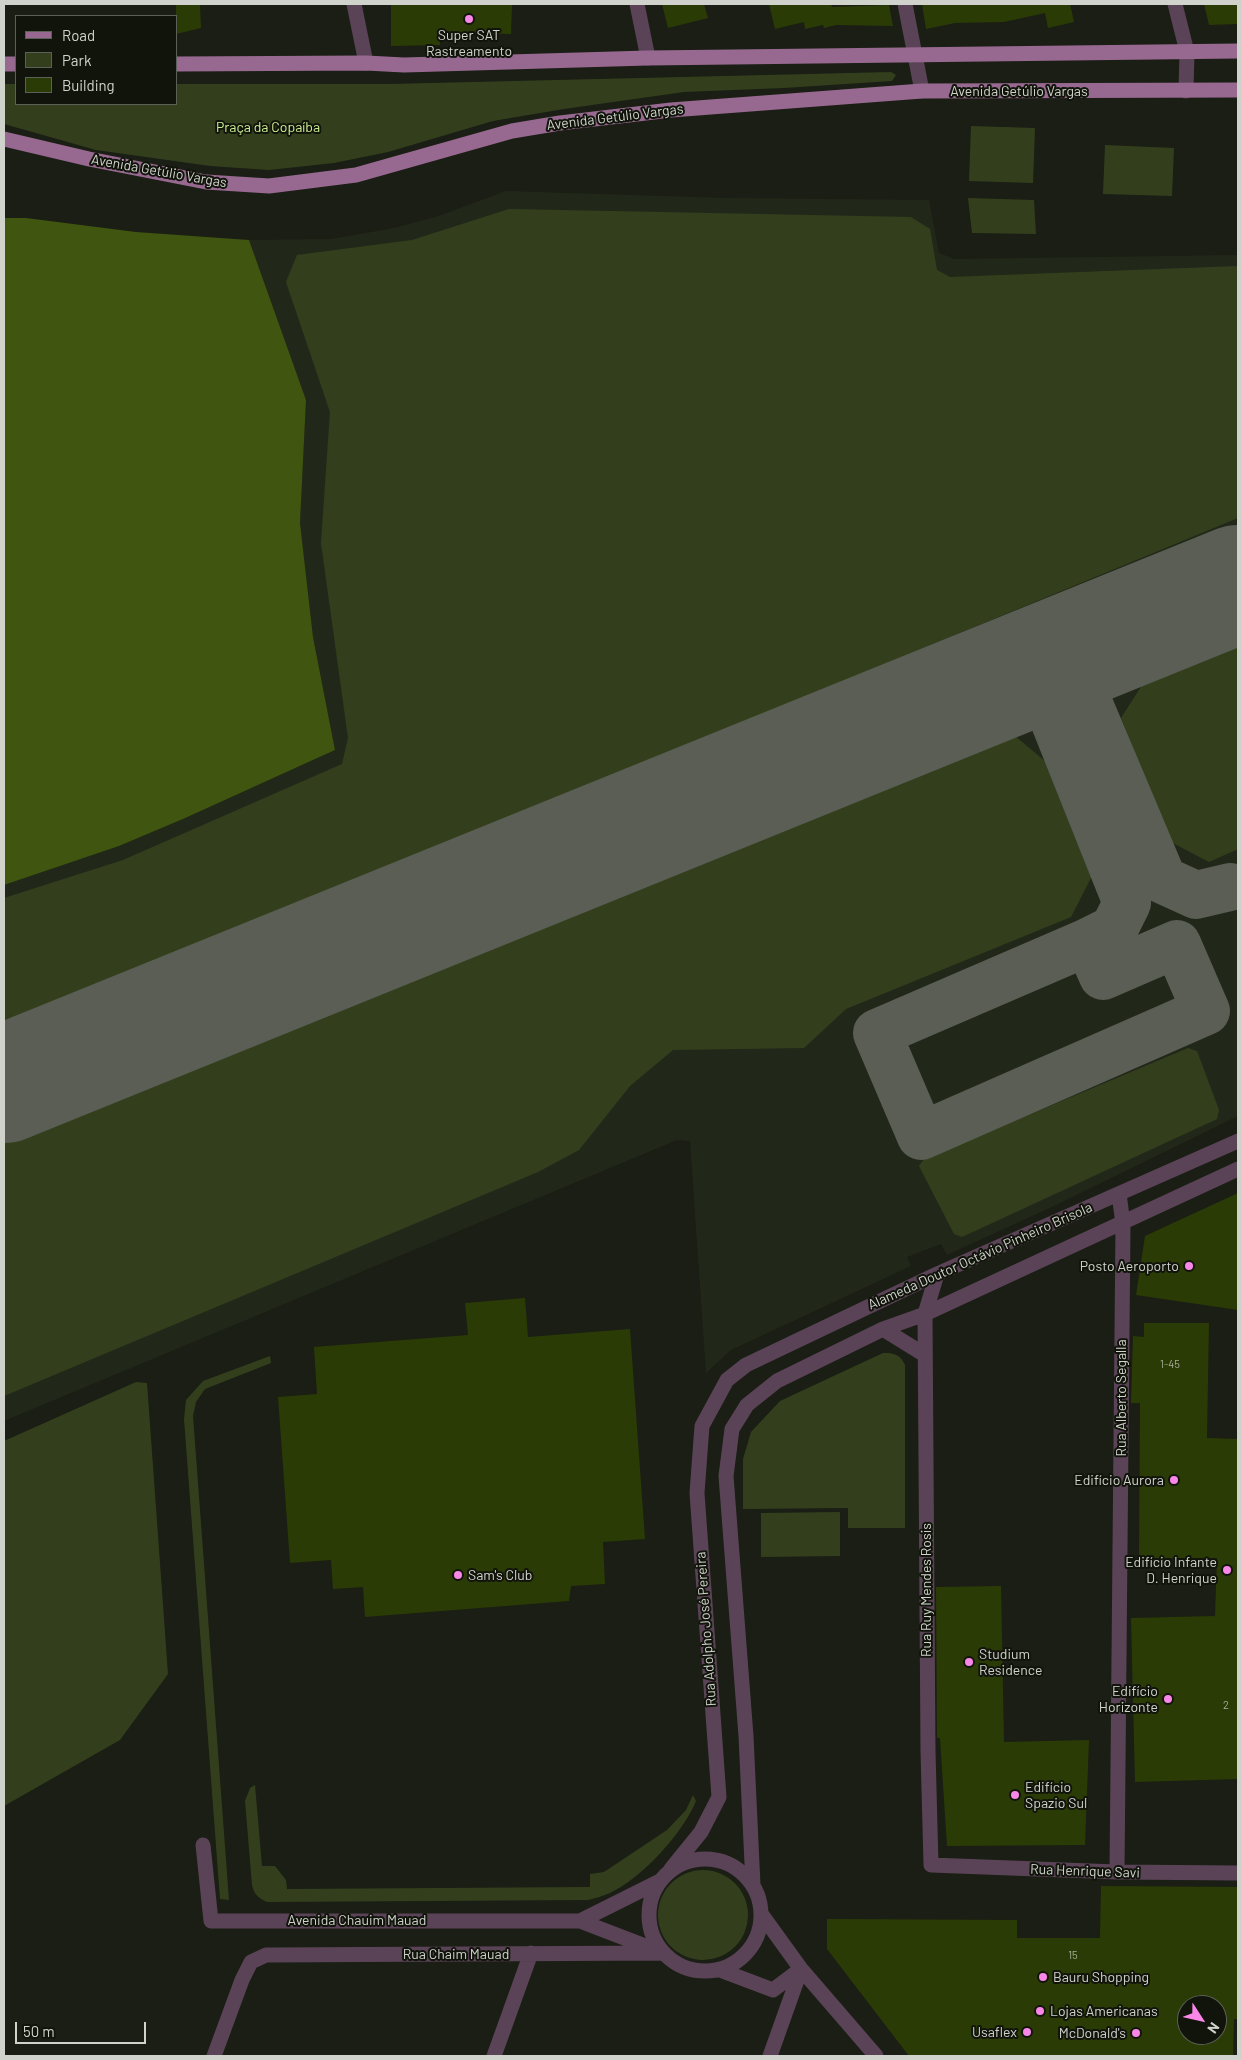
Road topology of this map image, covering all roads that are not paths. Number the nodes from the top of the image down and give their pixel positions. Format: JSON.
{"nodes":[{"id":1,"x":354,"y":4,"type":"edge"},
{"id":2,"x":637,"y":4,"type":"edge"},
{"id":3,"x":905,"y":4,"type":"edge"},
{"id":4,"x":1175,"y":4,"type":"edge"},
{"id":5,"x":1187,"y":52,"type":"junction"},
{"id":6,"x":1238,"y":52,"type":"edge"},
{"id":7,"x":914,"y":56,"type":"junction"},
{"id":8,"x":648,"y":58,"type":"junction"},
{"id":9,"x":366,"y":63,"type":"junction"},
{"id":10,"x":178,"y":64,"type":"edge"},
{"id":11,"x":1186,"y":90,"type":"junction"},
{"id":12,"x":1238,"y":90,"type":"edge"},
{"id":13,"x":922,"y":91,"type":"junction"},
{"id":14,"x":4,"y":139,"type":"edge"},
{"id":15,"x":1238,"y":1141,"type":"edge"},
{"id":16,"x":1238,"y":1169,"type":"edge"},
{"id":17,"x":1119,"y":1194,"type":"junction"},
{"id":18,"x":1123,"y":1224,"type":"junction"},
{"id":19,"x":937,"y":1274,"type":"junction"},
{"id":20,"x":925,"y":1314,"type":"junction"},
{"id":21,"x":883,"y":1329,"type":"junction"},
{"id":22,"x":925,"y":1354,"type":"junction"},
{"id":23,"x":727,"y":1380,"type":"joint"},
{"id":24,"x":203,"y":1845,"type":"dead end"},
{"id":25,"x":931,"y":1866,"type":"joint"},
{"id":26,"x":671,"y":1869,"type":"junction"},
{"id":27,"x":1117,"y":1872,"type":"junction"},
{"id":28,"x":1238,"y":1873,"type":"edge"},
{"id":29,"x":658,"y":1882,"type":"junction"},
{"id":30,"x":753,"y":1885,"type":"junction"},
{"id":31,"x":762,"y":1915,"type":"junction"},
{"id":32,"x":580,"y":1921,"type":"junction"},
{"id":33,"x":662,"y":1952,"type":"junction"},
{"id":34,"x":531,"y":1953,"type":"junction"},
{"id":35,"x":801,"y":1969,"type":"junction"},
{"id":36,"x":720,"y":1970,"type":"junction"},
{"id":37,"x":214,"y":2056,"type":"edge"},
{"id":38,"x":494,"y":2056,"type":"edge"},
{"id":39,"x":770,"y":2056,"type":"edge"},
{"id":40,"x":876,"y":2056,"type":"edge"}],
"edges":[{"from":1,"to":9,"type":"street"},
{"from":2,"to":8,"type":"street"},
{"from":3,"to":7,"type":"street"},
{"from":4,"to":5,"type":"street"},
{"from":5,"to":6,"type":"main road"},
{"from":5,"to":7,"type":"main road"},
{"from":5,"to":11,"type":"street"},
{"from":7,"to":8,"type":"main road"},
{"from":7,"to":13,"type":"street"},
{"from":8,"to":9,"type":"main road"},
{"from":9,"to":10,"type":"main road"},
{"from":11,"to":12,"type":"main road","name":"Avenida Getúlio Vargas"},
{"from":11,"to":13,"type":"main road","name":"Avenida Getúlio Vargas"},
{"from":13,"to":14,"type":"main road","name":"Avenida Getúlio Vargas"},
{"from":15,"to":17,"type":"street","name":"Alameda Doutor Octávio Pinheiro Brisola"},
{"from":16,"to":18,"type":"street","name":"Alameda Doutor Octávio Pinheiro Brisola"},
{"from":17,"to":18,"type":"street","name":"Rua Alberto Segalla"},
{"from":17,"to":19,"type":"street","name":"Alameda Doutor Octávio Pinheiro Brisola"},
{"from":18,"to":20,"type":"street","name":"Alameda Doutor Octávio Pinheiro Brisola"},
{"from":18,"to":27,"type":"street","name":"Rua Alberto Segalla"},
{"from":19,"to":20,"type":"street","name":"Rua Ruy Mendes Rosis"},
{"from":19,"to":23,"type":"street","name":"Alameda Doutor Octávio Pinheiro Brisola"},
{"from":20,"to":21,"type":"street","name":"Alameda Doutor Octávio Pinheiro Brisola"},
{"from":20,"to":22,"type":"street","name":"Rua Ruy Mendes Rosis"},
{"from":21,"to":22,"type":"street"},
{"from":21,"to":30,"type":"street","name":"Alameda Doutor Octávio Pinheiro Brisola"},
{"from":22,"to":25,"type":"street","name":"Rua Ruy Mendes Rosis"},
{"from":23,"to":26,"type":"street","name":"Rua Adolpho José Pereira"},
{"from":24,"to":32,"type":"street","name":"Avenida Chauim Mauad"},
{"from":25,"to":27,"type":"street","name":"Rua Henrique Savi"},
{"from":26,"to":29,"type":"street"},
{"from":26,"to":30,"type":"street"},
{"from":27,"to":28,"type":"street","name":"Rua Henrique Savi"},
{"from":29,"to":32,"type":"street","name":"Avenida Chauim Mauad"},
{"from":29,"to":33,"type":"street"},
{"from":30,"to":31,"type":"street"},
{"from":31,"to":35,"type":"street"},
{"from":31,"to":36,"type":"street"},
{"from":32,"to":33,"type":"street","name":"Avenida Chauim Mauad"},
{"from":33,"to":34,"type":"street","name":"Rua Chaim Mauad"},
{"from":33,"to":36,"type":"street"},
{"from":34,"to":37,"type":"street","name":"Rua Chaim Mauad"},
{"from":34,"to":38,"type":"street"},
{"from":35,"to":36,"type":"street"},
{"from":35,"to":39,"type":"street"},
{"from":35,"to":40,"type":"street"}]}
